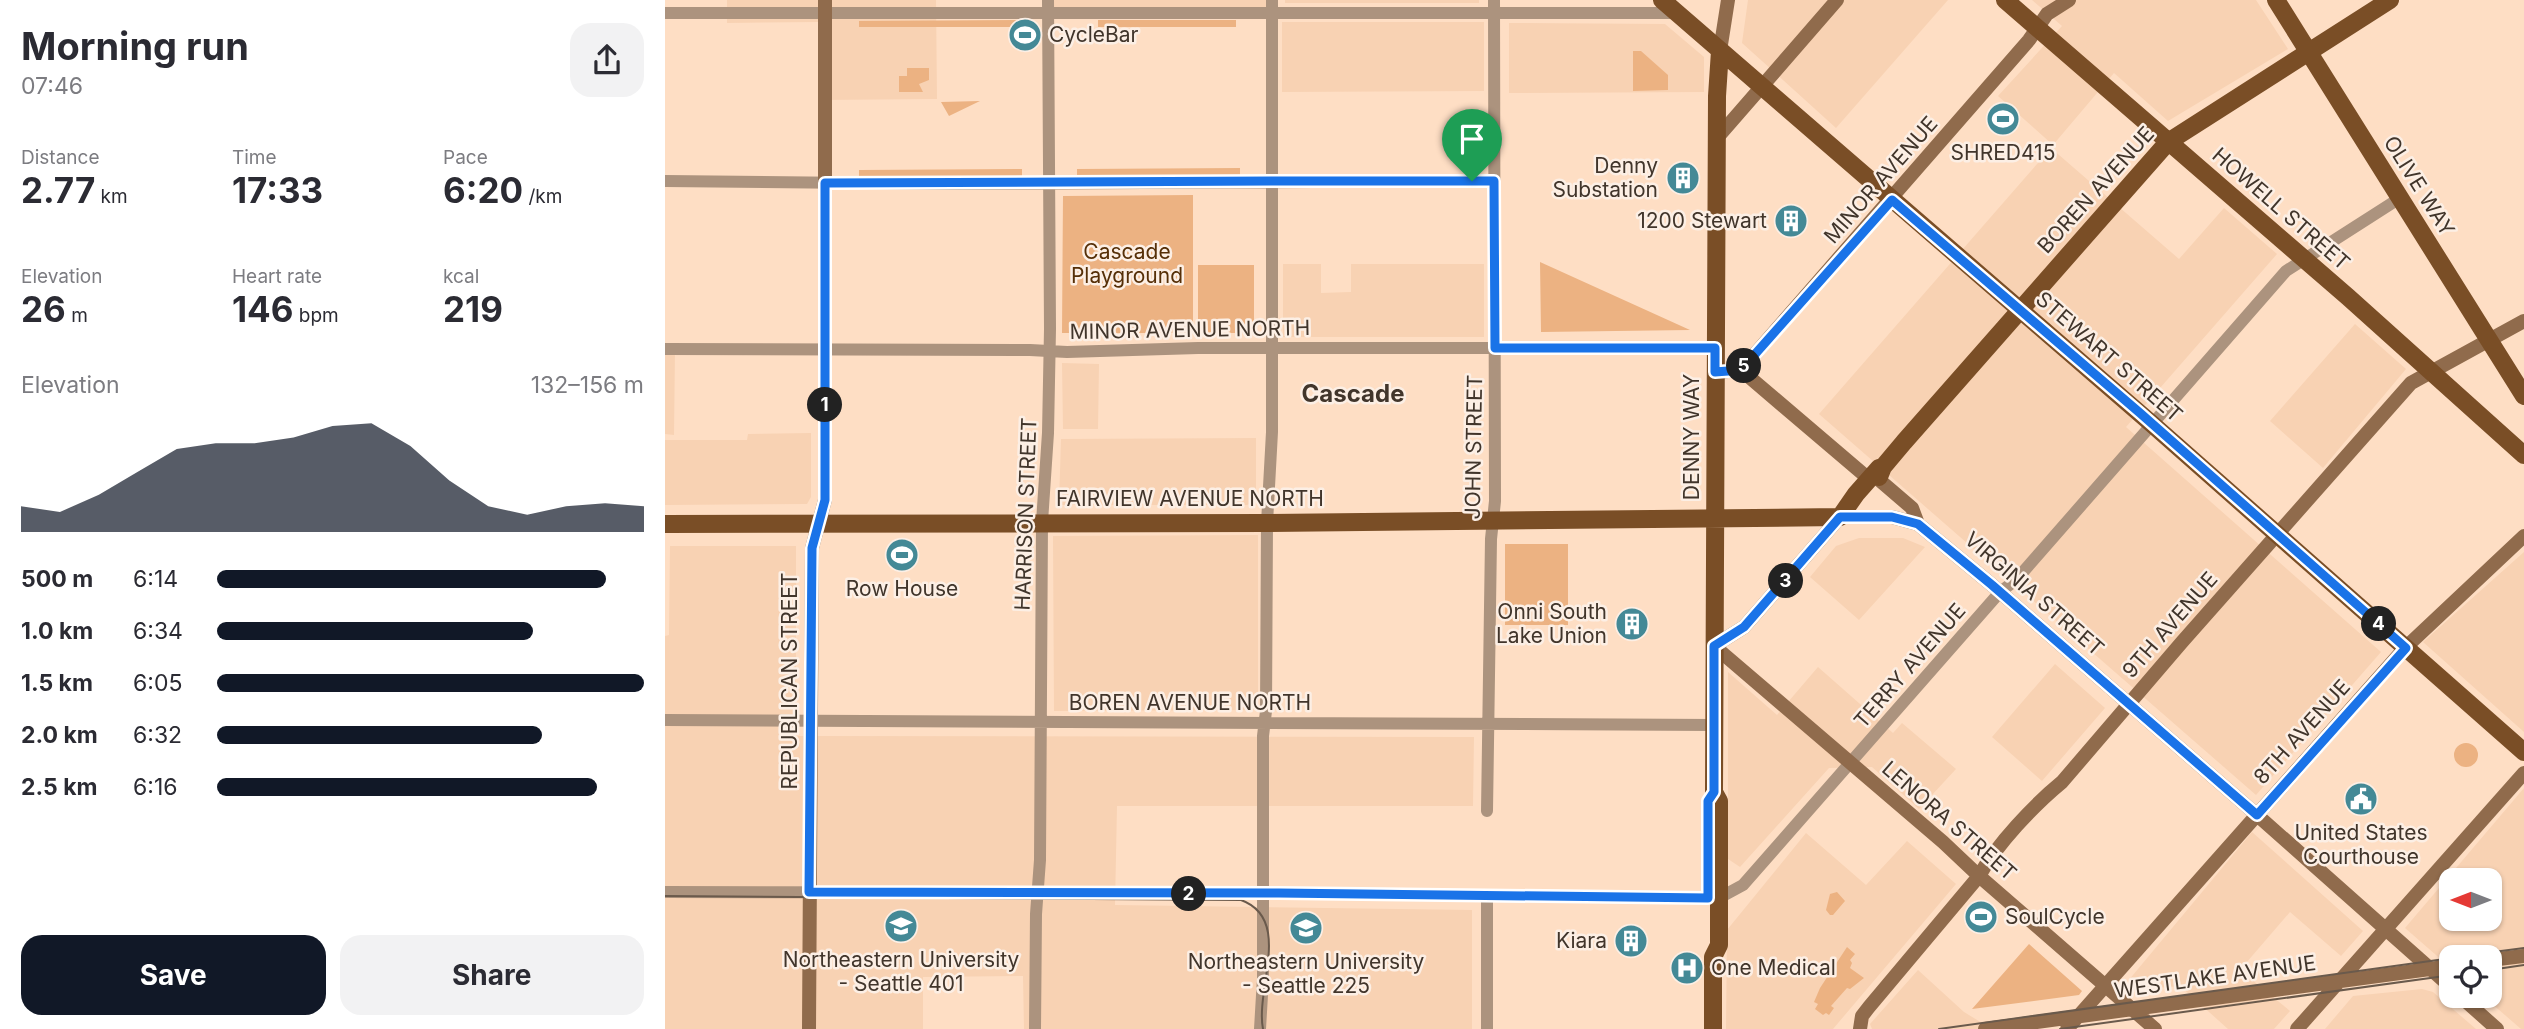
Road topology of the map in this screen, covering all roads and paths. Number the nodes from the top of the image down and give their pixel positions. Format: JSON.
{"nodes":[{"id":1,"x":1662,"y":0,"type":"edge"},
{"id":2,"x":1728,"y":0,"type":"edge"},
{"id":3,"x":1837,"y":0,"type":"edge"},
{"id":4,"x":2005,"y":0,"type":"edge"},
{"id":5,"x":2069,"y":0,"type":"edge"},
{"id":6,"x":2276,"y":0,"type":"edge"},
{"id":7,"x":2391,"y":0,"type":"edge"},
{"id":8,"x":825,"y":7,"type":"edge"},
{"id":9,"x":1048,"y":7,"type":"edge"},
{"id":10,"x":1272,"y":7,"type":"edge"},
{"id":11,"x":1494,"y":7,"type":"edge"},
{"id":12,"x":665,"y":13,"type":"edge"},
{"id":13,"x":1677,"y":13,"type":"junction"},
{"id":14,"x":2037,"y":28,"type":"junction"},
{"id":15,"x":1720,"y":51,"type":"junction"},
{"id":16,"x":2308,"y":51,"type":"junction"},
{"id":17,"x":1761,"y":86,"type":"junction"},
{"id":18,"x":1717,"y":138,"type":"junction"},
{"id":19,"x":2168,"y":142,"type":"junction"},
{"id":20,"x":665,"y":181,"type":"edge"},
{"id":21,"x":1272,"y":181,"type":"junction"},
{"id":22,"x":1494,"y":181,"type":"junction"},
{"id":23,"x":825,"y":183,"type":"junction"},
{"id":24,"x":1049,"y":184,"type":"junction"},
{"id":25,"x":2400,"y":198,"type":"junction"},
{"id":26,"x":1892,"y":200,"type":"junction"},
{"id":27,"x":2304,"y":259,"type":"junction"},
{"id":28,"x":2019,"y":309,"type":"junction"},
{"id":29,"x":2524,"y":321,"type":"edge"},
{"id":30,"x":2489,"y":341,"type":"junction"},
{"id":31,"x":825,"y":348,"type":"junction"},
{"id":32,"x":1272,"y":348,"type":"junction"},
{"id":33,"x":1495,"y":348,"type":"junction"},
{"id":34,"x":1715,"y":348,"type":"junction"},
{"id":35,"x":665,"y":349,"type":"edge"},
{"id":36,"x":1049,"y":351,"type":"junction"},
{"id":37,"x":1741,"y":370,"type":"junction"},
{"id":38,"x":1715,"y":372,"type":"junction"},
{"id":39,"x":2432,"y":372,"type":"junction"},
{"id":40,"x":2524,"y":396,"type":"edge"},
{"id":41,"x":2152,"y":424,"type":"junction"},
{"id":42,"x":2524,"y":455,"type":"edge"},
{"id":43,"x":1877,"y":475,"type":"junction"},
{"id":44,"x":1840,"y":517,"type":"junction"},
{"id":45,"x":1715,"y":518,"type":"junction"},
{"id":46,"x":1493,"y":520,"type":"junction"},
{"id":47,"x":1042,"y":522,"type":"junction"},
{"id":48,"x":819,"y":523,"type":"junction"},
{"id":49,"x":1267,"y":523,"type":"junction"},
{"id":50,"x":665,"y":524,"type":"edge"},
{"id":51,"x":1918,"y":524,"type":"junction"},
{"id":52,"x":2278,"y":535,"type":"junction"},
{"id":53,"x":2524,"y":536,"type":"edge"},
{"id":54,"x":2000,"y":592,"type":"junction"},
{"id":55,"x":1714,"y":646,"type":"junction"},
{"id":56,"x":2406,"y":648,"type":"junction"},
{"id":57,"x":2128,"y":704,"type":"junction"},
{"id":58,"x":665,"y":720,"type":"edge"},
{"id":59,"x":810,"y":721,"type":"junction"},
{"id":60,"x":1041,"y":722,"type":"junction"},
{"id":61,"x":1264,"y":722,"type":"junction"},
{"id":62,"x":1486,"y":723,"type":"junction"},
{"id":63,"x":1714,"y":725,"type":"junction"},
{"id":64,"x":2524,"y":752,"type":"edge"},
{"id":65,"x":1851,"y":762,"type":"junction"},
{"id":66,"x":2524,"y":773,"type":"edge"},
{"id":67,"x":1487,"y":811,"type":"dead end"},
{"id":68,"x":2257,"y":815,"type":"junction"},
{"id":69,"x":1979,"y":876,"type":"junction"},
{"id":70,"x":665,"y":892,"type":"edge"},
{"id":71,"x":809,"y":892,"type":"junction"},
{"id":72,"x":1263,"y":893,"type":"junction"},
{"id":73,"x":1038,"y":894,"type":"junction"},
{"id":74,"x":1487,"y":895,"type":"junction"},
{"id":75,"x":1714,"y":898,"type":"junction"},
{"id":76,"x":2386,"y":929,"type":"junction"},
{"id":77,"x":2524,"y":956,"type":"edge"},
{"id":78,"x":2502,"y":959,"type":"edge"},
{"id":79,"x":2439,"y":967,"type":"edge"},
{"id":80,"x":2430,"y":968,"type":"junction"},
{"id":81,"x":2439,"y":976,"type":"edge"},
{"id":82,"x":2339,"y":981,"type":"junction"},
{"id":83,"x":2105,"y":985,"type":"junction"},
{"id":84,"x":2473,"y":1008,"type":"edge"},
{"id":85,"x":2133,"y":1009,"type":"junction"},
{"id":86,"x":2078,"y":1016,"type":"junction"},
{"id":87,"x":809,"y":1029,"type":"edge"},
{"id":88,"x":1035,"y":1029,"type":"edge"},
{"id":89,"x":1260,"y":1029,"type":"edge"},
{"id":90,"x":1487,"y":1029,"type":"edge"},
{"id":91,"x":1713,"y":1029,"type":"edge"},
{"id":92,"x":1860,"y":1029,"type":"edge"},
{"id":93,"x":1985,"y":1029,"type":"edge"},
{"id":94,"x":2067,"y":1029,"type":"edge"},
{"id":95,"x":2155,"y":1029,"type":"edge"},
{"id":96,"x":2297,"y":1029,"type":"edge"},
{"id":97,"x":2497,"y":1029,"type":"edge"}],
"edges":[{"from":1,"to":13,"type":"main road","name":"STEWART STREET"},
{"from":2,"to":15,"type":"street","name":"DENNY WAY"},
{"from":3,"to":17,"type":"street"},
{"from":4,"to":14,"type":"main road","name":"HOWELL STREET"},
{"from":5,"to":14,"type":"street","name":"MINOR AVENUE"},
{"from":6,"to":16,"type":"main road","name":"OLIVE WAY"},
{"from":7,"to":16,"type":"main road","name":"BOREN AVENUE"},
{"from":8,"to":9,"type":"street"},
{"from":8,"to":12,"type":"street"},
{"from":8,"to":23,"type":"street","name":"REPUBLICAN STREET"},
{"from":9,"to":10,"type":"street"},
{"from":9,"to":24,"type":"street","name":"HARRISON STREET"},
{"from":10,"to":11,"type":"street"},
{"from":10,"to":21,"type":"street"},
{"from":11,"to":13,"type":"street"},
{"from":11,"to":22,"type":"street","name":"JOHN STREET"},
{"from":13,"to":15,"type":"main road","name":"STEWART STREET"},
{"from":14,"to":19,"type":"main road","name":"HOWELL STREET"},
{"from":14,"to":26,"type":"street","name":"MINOR AVENUE"},
{"from":15,"to":17,"type":"main road","name":"STEWART STREET"},
{"from":15,"to":18,"type":"main road","name":"DENNY WAY"},
{"from":16,"to":19,"type":"main road","name":"BOREN AVENUE"},
{"from":16,"to":25,"type":"main road","name":"OLIVE WAY"},
{"from":17,"to":18,"type":"street"},
{"from":17,"to":26,"type":"main road","name":"STEWART STREET"},
{"from":18,"to":34,"type":"main road","name":"DENNY WAY"},
{"from":19,"to":27,"type":"main road","name":"HOWELL STREET"},
{"from":19,"to":28,"type":"main road","name":"BOREN AVENUE"},
{"from":20,"to":23,"type":"street"},
{"from":21,"to":22,"type":"street"},
{"from":21,"to":24,"type":"street"},
{"from":21,"to":32,"type":"street"},
{"from":22,"to":33,"type":"street","name":"JOHN STREET"},
{"from":23,"to":24,"type":"street"},
{"from":23,"to":31,"type":"street","name":"REPUBLICAN STREET"},
{"from":24,"to":36,"type":"street","name":"HARRISON STREET"},
{"from":25,"to":27,"type":"street","name":"TERRY AVENUE"},
{"from":25,"to":30,"type":"main road","name":"OLIVE WAY"},
{"from":26,"to":28,"type":"main road","name":"STEWART STREET"},
{"from":26,"to":37,"type":"street","name":"MINOR AVENUE"},
{"from":27,"to":39,"type":"main road","name":"HOWELL STREET"},
{"from":27,"to":41,"type":"street","name":"TERRY AVENUE"},
{"from":28,"to":41,"type":"main road","name":"STEWART STREET"},
{"from":28,"to":43,"type":"main road","name":"BOREN AVENUE"},
{"from":29,"to":30,"type":"street","name":"9TH AVENUE"},
{"from":30,"to":39,"type":"street","name":"9TH AVENUE"},
{"from":30,"to":40,"type":"main road","name":"OLIVE WAY"},
{"from":31,"to":35,"type":"street","name":"MINOR AVENUE NORTH"},
{"from":31,"to":36,"type":"street","name":"MINOR AVENUE NORTH"},
{"from":31,"to":48,"type":"street","name":"REPUBLICAN STREET"},
{"from":32,"to":33,"type":"street","name":"MINOR AVENUE NORTH"},
{"from":32,"to":36,"type":"street","name":"MINOR AVENUE NORTH"},
{"from":32,"to":49,"type":"street"},
{"from":33,"to":34,"type":"street","name":"MINOR AVENUE NORTH"},
{"from":33,"to":46,"type":"street","name":"JOHN STREET"},
{"from":34,"to":38,"type":"main road","name":"DENNY WAY"},
{"from":36,"to":47,"type":"street","name":"HARRISON STREET"},
{"from":37,"to":38,"type":"street"},
{"from":37,"to":43,"type":"street","name":"VIRGINIA STREET"},
{"from":38,"to":45,"type":"main road","name":"DENNY WAY"},
{"from":39,"to":42,"type":"main road","name":"HOWELL STREET"},
{"from":39,"to":52,"type":"street","name":"9TH AVENUE"},
{"from":41,"to":52,"type":"main road","name":"STEWART STREET"},
{"from":41,"to":54,"type":"street","name":"TERRY AVENUE"},
{"from":43,"to":44,"type":"main road","name":"BOREN AVENUE"},
{"from":43,"to":51,"type":"street","name":"VIRGINIA STREET"},
{"from":44,"to":45,"type":"main road","name":"FAIRVIEW AVENUE NORTH"},
{"from":44,"to":51,"type":"street"},
{"from":44,"to":55,"type":"street","name":"BOREN AVENUE"},
{"from":45,"to":46,"type":"main road","name":"FAIRVIEW AVENUE NORTH"},
{"from":45,"to":55,"type":"main road","name":"DENNY WAY"},
{"from":46,"to":49,"type":"main road","name":"FAIRVIEW AVENUE NORTH"},
{"from":46,"to":62,"type":"street","name":"JOHN STREET"},
{"from":47,"to":48,"type":"main road","name":"FAIRVIEW AVENUE NORTH"},
{"from":47,"to":49,"type":"main road","name":"FAIRVIEW AVENUE NORTH"},
{"from":47,"to":60,"type":"street","name":"HARRISON STREET"},
{"from":48,"to":50,"type":"main road","name":"FAIRVIEW AVENUE NORTH"},
{"from":48,"to":59,"type":"street","name":"REPUBLICAN STREET"},
{"from":49,"to":61,"type":"street"},
{"from":51,"to":54,"type":"street","name":"VIRGINIA STREET"},
{"from":52,"to":56,"type":"main road","name":"STEWART STREET"},
{"from":52,"to":57,"type":"street","name":"9TH AVENUE"},
{"from":53,"to":56,"type":"street","name":"8TH AVENUE"},
{"from":54,"to":57,"type":"street","name":"VIRGINIA STREET"},
{"from":54,"to":65,"type":"street","name":"TERRY AVENUE"},
{"from":55,"to":63,"type":"main road","name":"DENNY WAY"},
{"from":55,"to":65,"type":"street","name":"LENORA STREET"},
{"from":56,"to":64,"type":"main road","name":"STEWART STREET"},
{"from":56,"to":68,"type":"street","name":"8TH AVENUE"},
{"from":57,"to":68,"type":"street","name":"VIRGINIA STREET"},
{"from":57,"to":69,"type":"street","name":"9TH AVENUE"},
{"from":58,"to":59,"type":"street","name":"BOREN AVENUE NORTH"},
{"from":59,"to":60,"type":"street","name":"BOREN AVENUE NORTH"},
{"from":59,"to":71,"type":"street","name":"REPUBLICAN STREET"},
{"from":60,"to":61,"type":"street","name":"BOREN AVENUE NORTH"},
{"from":60,"to":73,"type":"street","name":"HARRISON STREET"},
{"from":61,"to":62,"type":"street","name":"BOREN AVENUE NORTH"},
{"from":61,"to":72,"type":"street"},
{"from":62,"to":63,"type":"street","name":"BOREN AVENUE NORTH"},
{"from":62,"to":67,"type":"street","name":"JOHN STREET"},
{"from":63,"to":75,"type":"main road","name":"DENNY WAY"},
{"from":65,"to":69,"type":"street","name":"LENORA STREET"},
{"from":65,"to":75,"type":"street","name":"TERRY AVENUE"},
{"from":66,"to":76,"type":"street"},
{"from":68,"to":76,"type":"street","name":"VIRGINIA STREET"},
{"from":68,"to":83,"type":"street","name":"8TH AVENUE"},
{"from":69,"to":83,"type":"street","name":"LENORA STREET"},
{"from":69,"to":92,"type":"street","name":"9TH AVENUE"},
{"from":70,"to":71,"type":"street"},
{"from":71,"to":73,"type":"street"},
{"from":71,"to":87,"type":"street","name":"REPUBLICAN STREET"},
{"from":72,"to":73,"type":"street"},
{"from":72,"to":74,"type":"street"},
{"from":72,"to":89,"type":"street"},
{"from":73,"to":88,"type":"street","name":"HARRISON STREET"},
{"from":74,"to":75,"type":"street"},
{"from":74,"to":90,"type":"street"},
{"from":75,"to":91,"type":"main road","name":"DENNY WAY"},
{"from":76,"to":80,"type":"street","name":"VIRGINIA STREET"},
{"from":76,"to":82,"type":"street"},
{"from":77,"to":78,"type":"street"},
{"from":79,"to":80,"type":"street","name":"WESTLAKE AVENUE"},
{"from":80,"to":81,"type":"street","name":"VIRGINIA STREET"},
{"from":80,"to":82,"type":"street","name":"WESTLAKE AVENUE"},
{"from":82,"to":85,"type":"street","name":"WESTLAKE AVENUE"},
{"from":82,"to":96,"type":"street"},
{"from":83,"to":85,"type":"street","name":"LENORA STREET"},
{"from":83,"to":86,"type":"street","name":"8TH AVENUE"},
{"from":84,"to":97,"type":"street"},
{"from":85,"to":86,"type":"street","name":"WESTLAKE AVENUE"},
{"from":85,"to":95,"type":"street","name":"LENORA STREET"},
{"from":86,"to":93,"type":"street","name":"WESTLAKE AVENUE"},
{"from":86,"to":94,"type":"street","name":"8TH AVENUE"}]}
